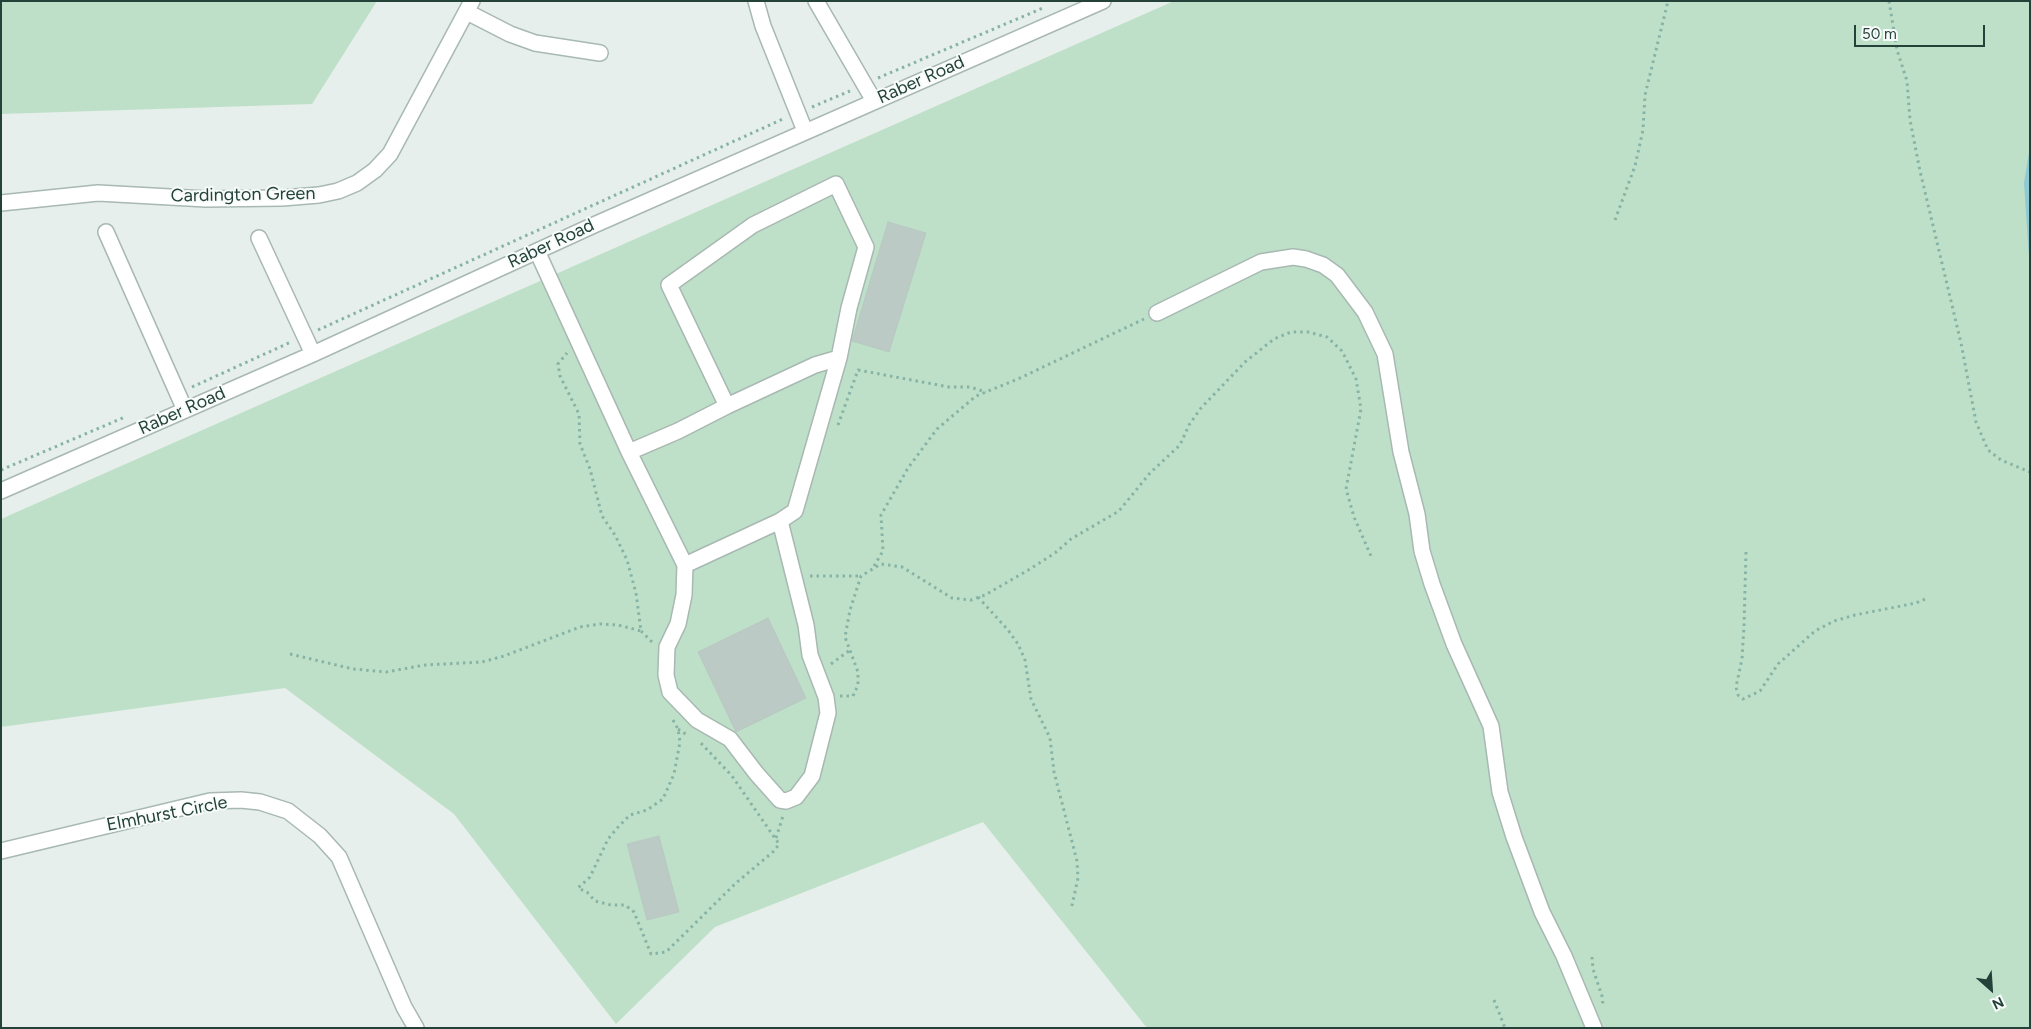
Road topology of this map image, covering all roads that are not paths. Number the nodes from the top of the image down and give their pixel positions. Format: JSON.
{"nodes":[{"id":1,"x":756,"y":1,"type":"edge"},
{"id":2,"x":816,"y":1,"type":"edge"},
{"id":3,"x":1103,"y":1,"type":"edge"},
{"id":4,"x":470,"y":7,"type":"edge"},
{"id":5,"x":600,"y":52,"type":"dead end"},
{"id":6,"x":874,"y":101,"type":"junction"},
{"id":7,"x":805,"y":131,"type":"junction"},
{"id":8,"x":1,"y":202,"type":"edge"},
{"id":9,"x":106,"y":232,"type":"dead end"},
{"id":10,"x":259,"y":238,"type":"dead end"},
{"id":11,"x":537,"y":251,"type":"junction"},
{"id":12,"x":1157,"y":312,"type":"road end"},
{"id":13,"x":313,"y":354,"type":"junction"},
{"id":14,"x":839,"y":358,"type":"junction"},
{"id":15,"x":727,"y":406,"type":"junction"},
{"id":16,"x":184,"y":410,"type":"junction"},
{"id":17,"x":629,"y":452,"type":"junction"},
{"id":18,"x":1,"y":491,"type":"edge"},
{"id":19,"x":780,"y":521,"type":"junction"},
{"id":20,"x":685,"y":565,"type":"junction"},
{"id":21,"x":1,"y":851,"type":"edge"},
{"id":22,"x":416,"y":1028,"type":"edge"},
{"id":23,"x":1594,"y":1028,"type":"edge"}],
"edges":[{"from":1,"to":7,"type":"street"},
{"from":2,"to":6,"type":"street"},
{"from":3,"to":6,"type":"street","name":"Raber Road"},
{"from":4,"to":5,"type":"street"},
{"from":4,"to":8,"type":"street","name":"Cardington Green"},
{"from":6,"to":7,"type":"street","name":"Raber Road"},
{"from":7,"to":11,"type":"street","name":"Raber Road"},
{"from":9,"to":16,"type":"street"},
{"from":10,"to":13,"type":"street"},
{"from":11,"to":13,"type":"street","name":"Raber Road"},
{"from":11,"to":17,"type":"street"},
{"from":12,"to":23,"type":"street"},
{"from":13,"to":16,"type":"street","name":"Raber Road"},
{"from":14,"to":15,"type":"street"},
{"from":14,"to":15,"type":"street"},
{"from":14,"to":19,"type":"street"},
{"from":15,"to":17,"type":"street"},
{"from":16,"to":18,"type":"street","name":"Raber Road"},
{"from":17,"to":20,"type":"street"},
{"from":19,"to":20,"type":"street"},
{"from":19,"to":20,"type":"street"},
{"from":21,"to":22,"type":"street","name":"Elmhurst Circle"}]}
